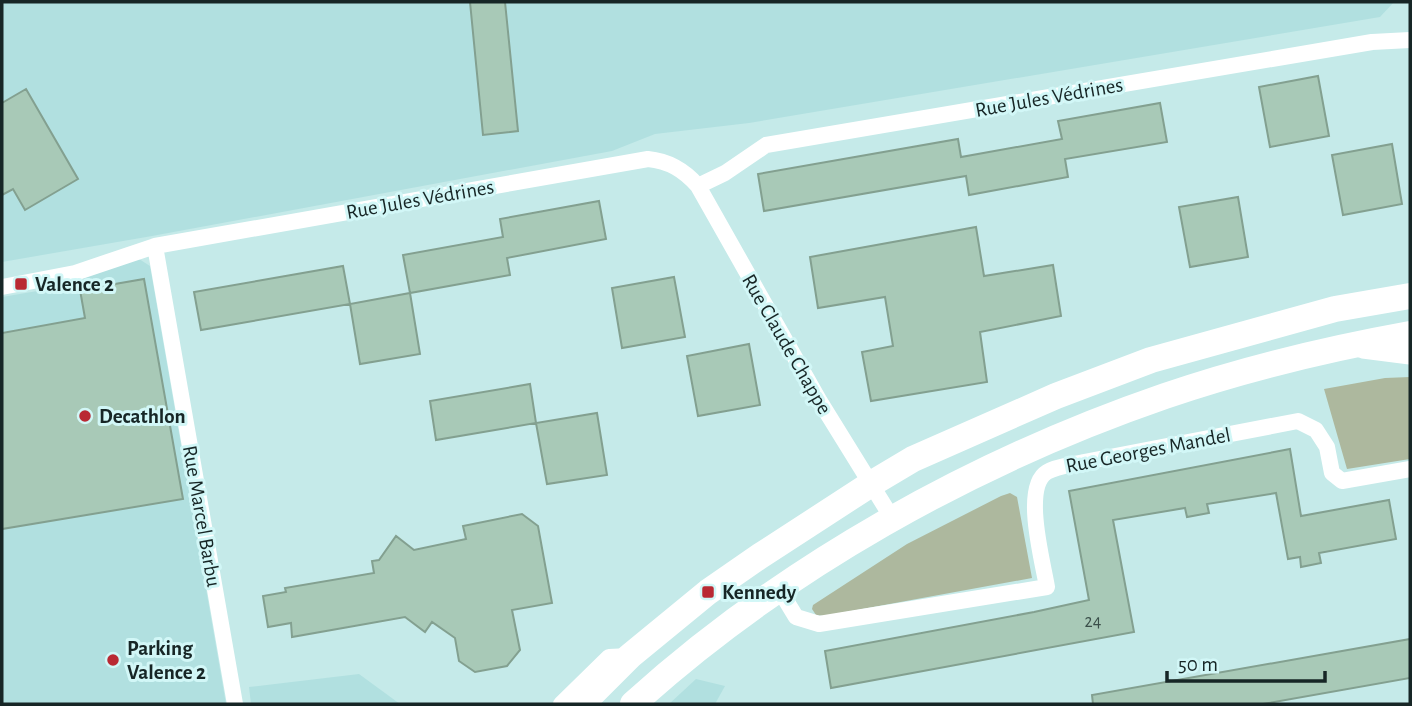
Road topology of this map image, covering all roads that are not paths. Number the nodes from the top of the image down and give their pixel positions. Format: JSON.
{"nodes":[{"id":1,"x":1410,"y":40,"type":"edge"},
{"id":2,"x":683,"y":171,"type":"joint"},
{"id":3,"x":698,"y":186,"type":"junction"},
{"id":4,"x":155,"y":246,"type":"junction"},
{"id":5,"x":2,"y":288,"type":"edge"},
{"id":6,"x":1410,"y":296,"type":"edge"},
{"id":7,"x":1410,"y":334,"type":"edge"},
{"id":8,"x":1343,"y":346,"type":"junction"},
{"id":9,"x":1410,"y":354,"type":"edge"},
{"id":10,"x":1074,"y":431,"type":"junction"},
{"id":11,"x":1021,"y":455,"type":"junction"},
{"id":12,"x":1084,"y":462,"type":"junction"},
{"id":13,"x":1410,"y":469,"type":"edge"},
{"id":14,"x":1037,"y":480,"type":"junction"},
{"id":15,"x":871,"y":484,"type":"junction"},
{"id":16,"x":892,"y":519,"type":"junction"},
{"id":17,"x":779,"y":589,"type":"junction"},
{"id":18,"x":630,"y":656,"type":"junction"},
{"id":19,"x":235,"y":704,"type":"edge"},
{"id":20,"x":561,"y":704,"type":"edge"},
{"id":21,"x":582,"y":704,"type":"edge"},
{"id":22,"x":633,"y":704,"type":"edge"}],
"edges":[{"from":1,"to":3,"type":"street","name":"Rue Jules Védrines"},
{"from":2,"to":3,"type":"street","name":"Rue Claude Chappe"},
{"from":2,"to":4,"type":"street","name":"Rue Jules Védrines"},
{"from":3,"to":15,"type":"street","name":"Rue Claude Chappe"},
{"from":4,"to":5,"type":"street","name":"Rue Jules Védrines"},
{"from":4,"to":19,"type":"street","name":"Rue Marcel Barbu"},
{"from":6,"to":15,"type":"main road"},
{"from":7,"to":8,"type":"main road"},
{"from":8,"to":9,"type":"street"},
{"from":8,"to":10,"type":"main road"},
{"from":10,"to":11,"type":"main road"},
{"from":10,"to":12,"type":"street"},
{"from":11,"to":14,"type":"street"},
{"from":11,"to":16,"type":"main road"},
{"from":12,"to":13,"type":"street","name":"Rue Georges Mandel"},
{"from":12,"to":14,"type":"street","name":"Rue Georges Mandel"},
{"from":14,"to":17,"type":"street","name":"Rue Georges Mandel"},
{"from":15,"to":16,"type":"street","name":"Rue Claude Chappe"},
{"from":15,"to":18,"type":"main road"},
{"from":16,"to":17,"type":"main road"},
{"from":17,"to":22,"type":"main road"},
{"from":18,"to":20,"type":"street"},
{"from":18,"to":21,"type":"main road"}]}
